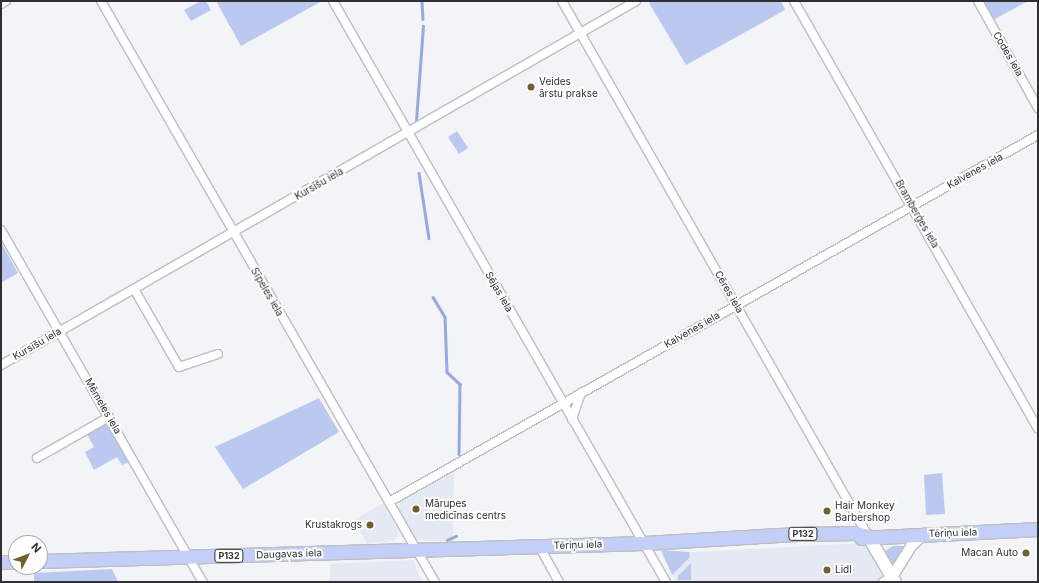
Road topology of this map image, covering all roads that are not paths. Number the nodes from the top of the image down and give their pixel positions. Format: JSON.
{"nodes":[{"id":1,"x":6,"y":1,"type":"edge"},
{"id":2,"x":101,"y":1,"type":"edge"},
{"id":3,"x":333,"y":1,"type":"edge"},
{"id":4,"x":562,"y":1,"type":"edge"},
{"id":5,"x":636,"y":1,"type":"edge"},
{"id":6,"x":794,"y":1,"type":"edge"},
{"id":7,"x":978,"y":1,"type":"edge"},
{"id":8,"x":1,"y":4,"type":"edge"},
{"id":9,"x":580,"y":33,"type":"junction"},
{"id":10,"x":1038,"y":108,"type":"edge"},
{"id":11,"x":408,"y":132,"type":"junction"},
{"id":12,"x":1038,"y":135,"type":"edge"},
{"id":13,"x":912,"y":206,"type":"junction"},
{"id":14,"x":1,"y":230,"type":"edge"},
{"id":15,"x":233,"y":233,"type":"junction"},
{"id":16,"x":134,"y":289,"type":"junction"},
{"id":17,"x":736,"y":304,"type":"junction"},
{"id":18,"x":60,"y":331,"type":"junction"},
{"id":19,"x":218,"y":354,"type":"dead end"},
{"id":20,"x":1,"y":365,"type":"edge"},
{"id":21,"x":581,"y":393,"type":"junction"},
{"id":22,"x":563,"y":403,"type":"junction"},
{"id":23,"x":109,"y":417,"type":"junction"},
{"id":24,"x":572,"y":419,"type":"junction"},
{"id":25,"x":1038,"y":428,"type":"edge"},
{"id":26,"x":37,"y":458,"type":"dead end"},
{"id":27,"x":389,"y":502,"type":"junction"},
{"id":28,"x":1038,"y":530,"type":"edge"},
{"id":29,"x":924,"y":534,"type":"junction"},
{"id":30,"x":868,"y":536,"type":"junction"},
{"id":31,"x":644,"y":543,"type":"junction"},
{"id":32,"x":539,"y":546,"type":"junction"},
{"id":33,"x":417,"y":550,"type":"junction"},
{"id":34,"x":190,"y":557,"type":"junction"},
{"id":35,"x":48,"y":561,"type":"edge"},
{"id":36,"x":890,"y":580,"type":"edge"},
{"id":37,"x":203,"y":582,"type":"edge"},
{"id":38,"x":435,"y":582,"type":"edge"},
{"id":39,"x":559,"y":582,"type":"edge"},
{"id":40,"x":666,"y":582,"type":"edge"}],
"edges":[{"from":1,"to":8,"type":"street"},
{"from":2,"to":15,"type":"street","name":"Sīpeles iela"},
{"from":3,"to":11,"type":"street","name":"Sējas iela"},
{"from":4,"to":9,"type":"street","name":"Cēres iela"},
{"from":5,"to":9,"type":"street","name":"Kursīšu iela"},
{"from":6,"to":13,"type":"street","name":"Bramberģes iela"},
{"from":7,"to":10,"type":"street","name":"Codes iela"},
{"from":9,"to":11,"type":"street","name":"Kursīšu iela"},
{"from":9,"to":17,"type":"street","name":"Cēres iela"},
{"from":11,"to":15,"type":"street","name":"Kursīšu iela"},
{"from":11,"to":22,"type":"street","name":"Sējas iela"},
{"from":12,"to":13,"type":"street","name":"Kalvenes iela"},
{"from":13,"to":17,"type":"street","name":"Kalvenes iela"},
{"from":13,"to":25,"type":"street","name":"Bramberģes iela"},
{"from":14,"to":18,"type":"street","name":"Mēmeles iela"},
{"from":15,"to":16,"type":"street","name":"Kursīšu iela"},
{"from":15,"to":27,"type":"street","name":"Sīpeles iela"},
{"from":16,"to":18,"type":"street","name":"Kursīšu iela"},
{"from":16,"to":19,"type":"street"},
{"from":17,"to":21,"type":"street","name":"Kalvenes iela"},
{"from":17,"to":30,"type":"street","name":"Cēres iela"},
{"from":18,"to":20,"type":"street","name":"Kursīšu iela"},
{"from":18,"to":23,"type":"street","name":"Mēmeles iela"},
{"from":21,"to":22,"type":"street","name":"Kalvenes iela"},
{"from":21,"to":24,"type":"street"},
{"from":22,"to":24,"type":"street","name":"Sējas iela"},
{"from":22,"to":27,"type":"street","name":"Kalvenes iela"},
{"from":23,"to":26,"type":"street"},
{"from":23,"to":34,"type":"street","name":"Mēmeles iela"},
{"from":24,"to":31,"type":"street","name":"Sējas iela"},
{"from":27,"to":33,"type":"street","name":"Sīpeles iela"},
{"from":28,"to":29,"type":"main road","name":"Tēriņu iela","number":"P132"},
{"from":29,"to":30,"type":"main road","name":"Tēriņu iela","number":"P132"},
{"from":29,"to":36,"type":"street"},
{"from":30,"to":31,"type":"main road","name":"Tēriņu iela","number":"P132"},
{"from":30,"to":36,"type":"main road","name":"Cēres iela"},
{"from":31,"to":32,"type":"main road","name":"Tēriņu iela","number":"P132"},
{"from":31,"to":40,"type":"street","name":"Sējas iela"},
{"from":32,"to":33,"type":"main road","name":"Tēriņu iela","number":"P132"},
{"from":32,"to":39,"type":"street"},
{"from":33,"to":34,"type":"main road","name":"Daugavas iela","number":"P132"},
{"from":33,"to":38,"type":"street","name":"Sīpeles iela"},
{"from":34,"to":35,"type":"main road","name":"Daugavas iela","number":"P132"},
{"from":34,"to":37,"type":"street","name":"Mēmeles iela"}]}
